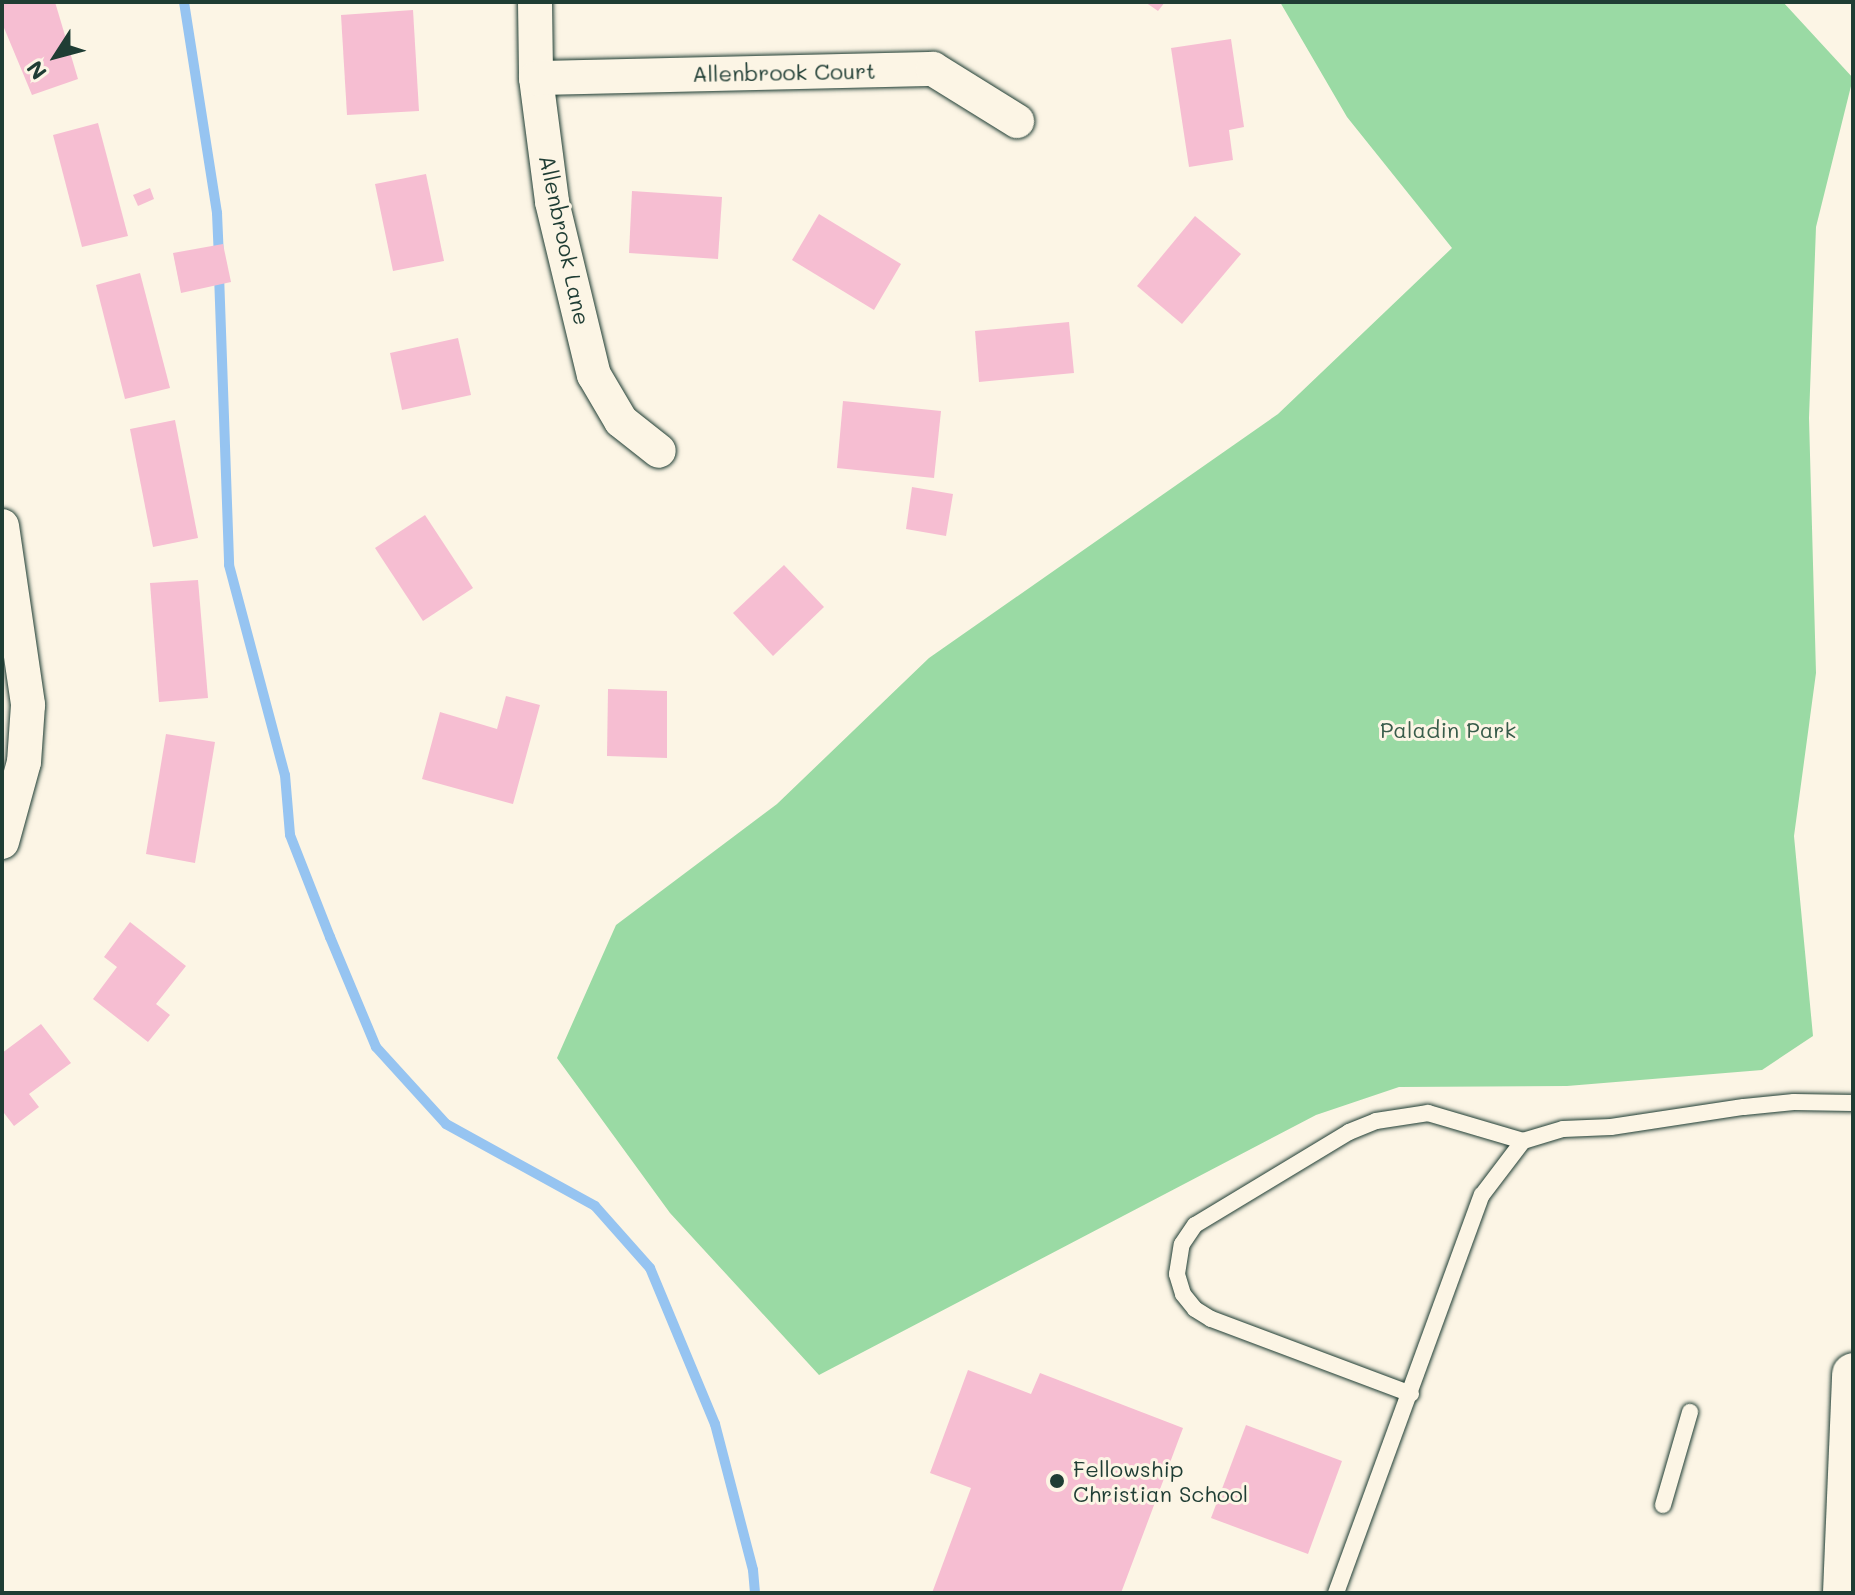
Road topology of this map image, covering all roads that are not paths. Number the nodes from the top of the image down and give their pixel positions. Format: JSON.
{"nodes":[{"id":1,"x":535,"y":2,"type":"edge"},
{"id":2,"x":536,"y":78,"type":"junction"},
{"id":3,"x":1017,"y":121,"type":"dead end"},
{"id":4,"x":659,"y":451,"type":"dead end"},
{"id":5,"x":2,"y":526,"type":"edge"},
{"id":6,"x":2,"y":842,"type":"edge"},
{"id":7,"x":1853,"y":1103,"type":"edge"},
{"id":8,"x":1523,"y":1141,"type":"junction"},
{"id":9,"x":1853,"y":1374,"type":"edge"},
{"id":10,"x":1411,"y":1394,"type":"junction"},
{"id":11,"x":1690,"y":1412,"type":"dead end"},
{"id":12,"x":1663,"y":1505,"type":"dead end"},
{"id":13,"x":1336,"y":1593,"type":"edge"},
{"id":14,"x":1844,"y":1593,"type":"edge"}],
"edges":[{"from":1,"to":2,"type":"street","name":"Allenbrook Lane"},
{"from":2,"to":3,"type":"street","name":"Allenbrook Court"},
{"from":2,"to":4,"type":"street","name":"Allenbrook Lane"},
{"from":5,"to":6,"type":"street"},
{"from":7,"to":8,"type":"lane"},
{"from":8,"to":10,"type":"lane"},
{"from":8,"to":10,"type":"lane"},
{"from":9,"to":14,"type":"street"},
{"from":10,"to":13,"type":"lane"},
{"from":11,"to":12,"type":"lane"}]}
